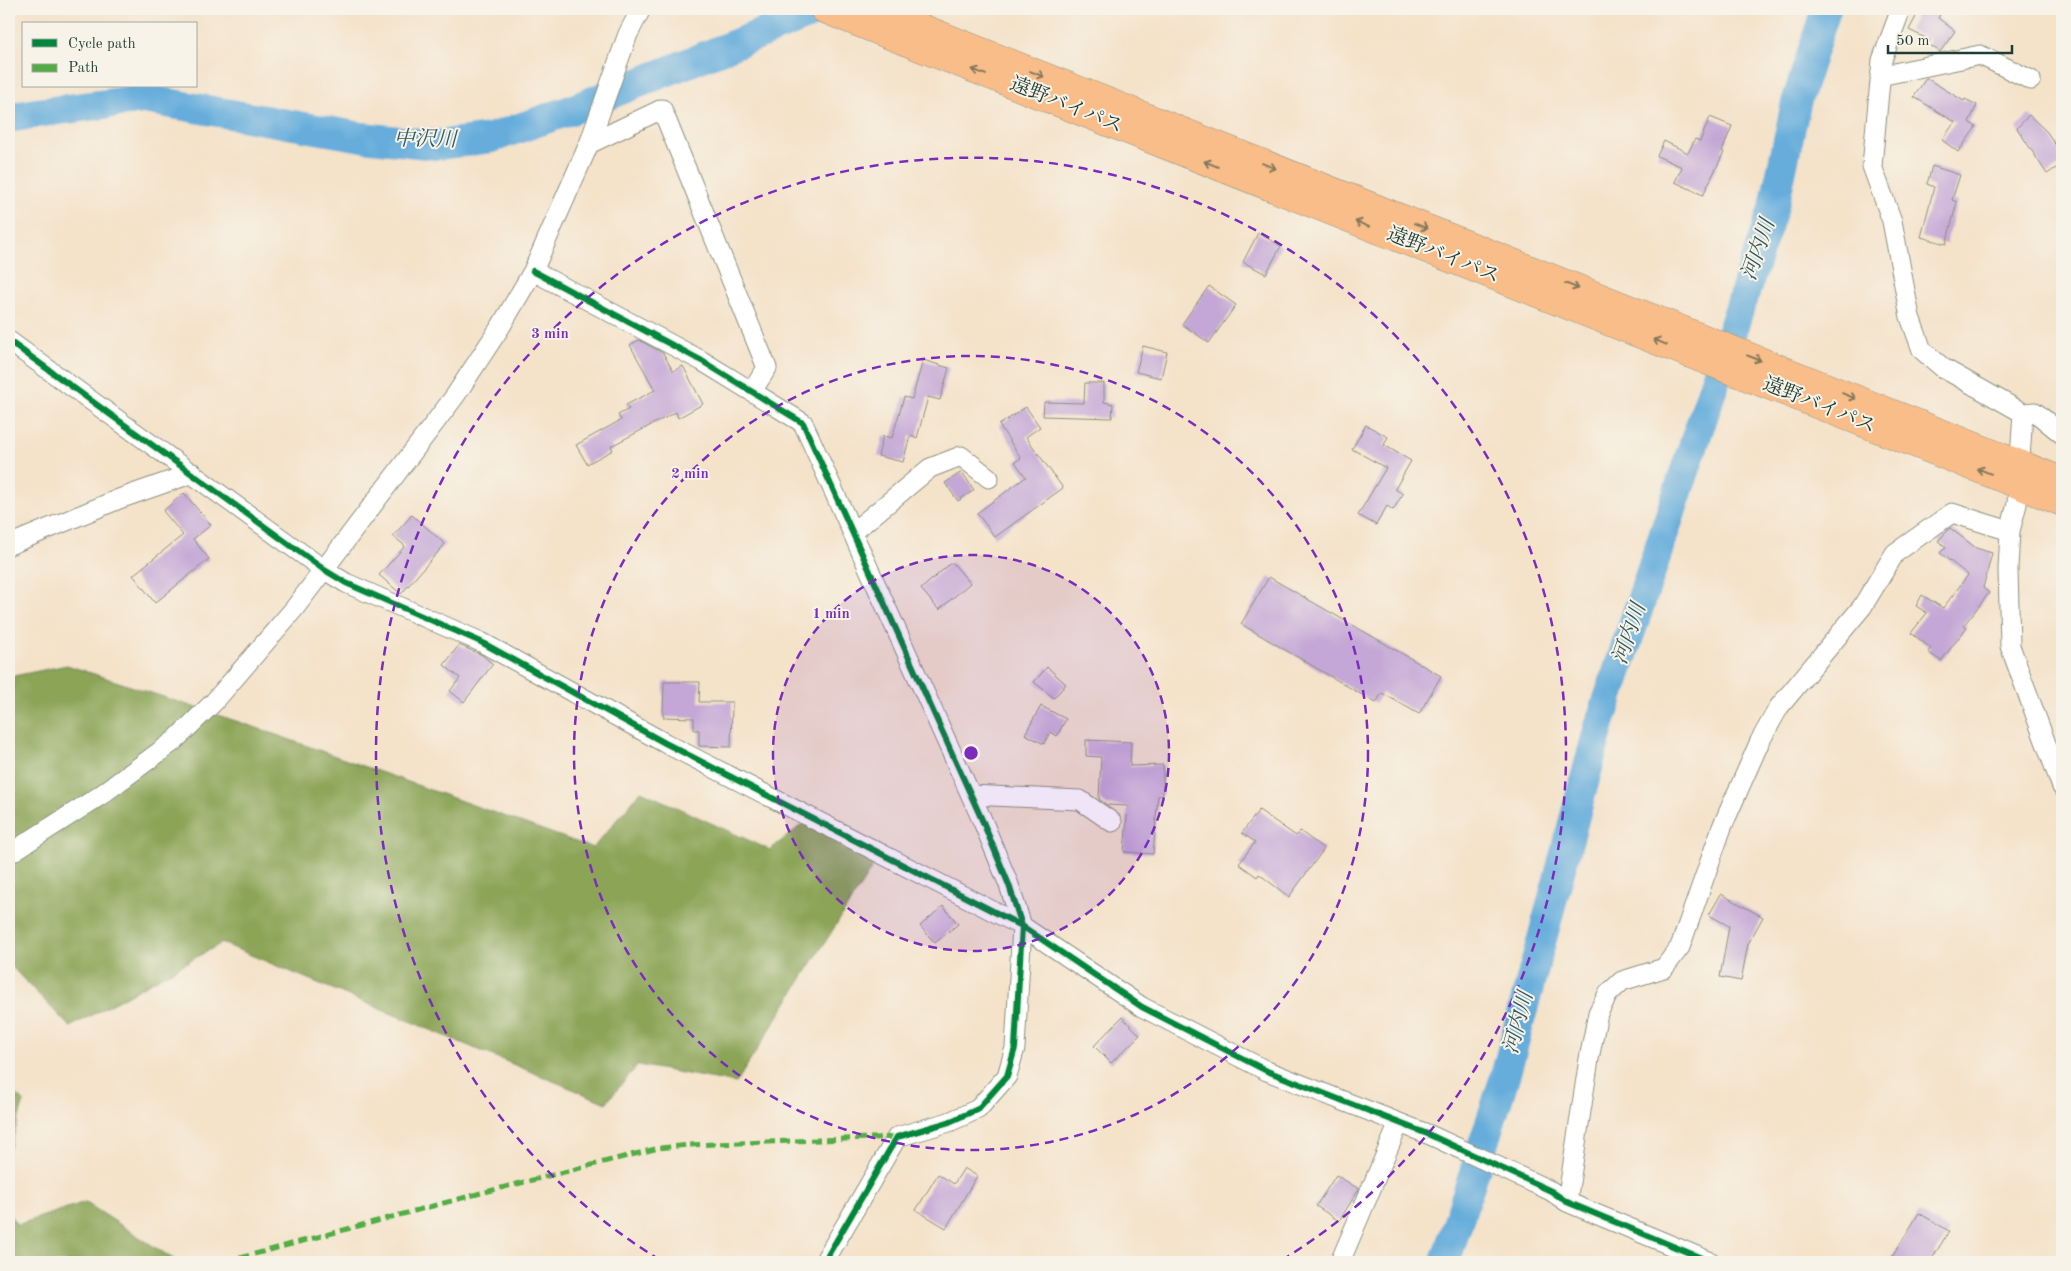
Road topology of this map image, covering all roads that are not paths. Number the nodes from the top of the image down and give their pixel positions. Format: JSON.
{"nodes":[{"id":1,"x":641,"y":9,"type":"edge"},
{"id":2,"x":824,"y":9,"type":"edge"},
{"id":3,"x":1901,"y":9,"type":"edge"},
{"id":4,"x":878,"y":18,"type":"edge"},
{"id":5,"x":1880,"y":76,"type":"junction"},
{"id":6,"x":2030,"y":80,"type":"dead end"},
{"id":7,"x":589,"y":144,"type":"junction"},
{"id":8,"x":533,"y":271,"type":"junction"},
{"id":9,"x":9,"y":341,"type":"edge"},
{"id":10,"x":752,"y":391,"type":"junction"},
{"id":11,"x":2023,"y":413,"type":"junction"},
{"id":12,"x":2062,"y":434,"type":"edge"},
{"id":13,"x":193,"y":474,"type":"junction"},
{"id":14,"x":2019,"y":474,"type":"junction"},
{"id":15,"x":989,"y":478,"type":"dead end"},
{"id":16,"x":2062,"y":481,"type":"edge"},
{"id":17,"x":2062,"y":502,"type":"edge"},
{"id":18,"x":2010,"y":531,"type":"junction"},
{"id":19,"x":852,"y":532,"type":"junction"},
{"id":20,"x":9,"y":545,"type":"edge"},
{"id":21,"x":324,"y":570,"type":"junction"},
{"id":22,"x":2062,"y":788,"type":"edge"},
{"id":23,"x":971,"y":796,"type":"junction"},
{"id":24,"x":1112,"y":822,"type":"dead end"},
{"id":25,"x":9,"y":854,"type":"edge"},
{"id":26,"x":1022,"y":926,"type":"junction"},
{"id":27,"x":1399,"y":1123,"type":"junction"},
{"id":28,"x":1568,"y":1202,"type":"junction"},
{"id":29,"x":824,"y":1262,"type":"edge"},
{"id":30,"x":1340,"y":1262,"type":"edge"},
{"id":31,"x":1711,"y":1262,"type":"edge"}],
"edges":[{"from":1,"to":7,"type":"street"},
{"from":2,"to":4,"type":"highway","name":"遠野バイパス"},
{"from":3,"to":5,"type":"street"},
{"from":4,"to":14,"type":"highway","name":"遠野バイパス"},
{"from":5,"to":6,"type":"street"},
{"from":5,"to":11,"type":"street"},
{"from":7,"to":8,"type":"street"},
{"from":7,"to":10,"type":"street"},
{"from":8,"to":10,"type":"street"},
{"from":8,"to":21,"type":"street"},
{"from":9,"to":13,"type":"street"},
{"from":10,"to":19,"type":"street"},
{"from":11,"to":12,"type":"street"},
{"from":11,"to":14,"type":"street"},
{"from":13,"to":20,"type":"street"},
{"from":13,"to":21,"type":"street"},
{"from":14,"to":16,"type":"highway","name":"遠野バイパス"},
{"from":14,"to":17,"type":"highway","name":"遠野バイパス"},
{"from":14,"to":18,"type":"street"},
{"from":15,"to":19,"type":"street"},
{"from":18,"to":22,"type":"street"},
{"from":18,"to":28,"type":"street"},
{"from":19,"to":23,"type":"street"},
{"from":21,"to":25,"type":"street"},
{"from":21,"to":26,"type":"street"},
{"from":23,"to":24,"type":"street"},
{"from":23,"to":26,"type":"street"},
{"from":26,"to":27,"type":"street"},
{"from":26,"to":29,"type":"street"},
{"from":27,"to":28,"type":"street"},
{"from":27,"to":30,"type":"street"},
{"from":28,"to":31,"type":"street"}]}
